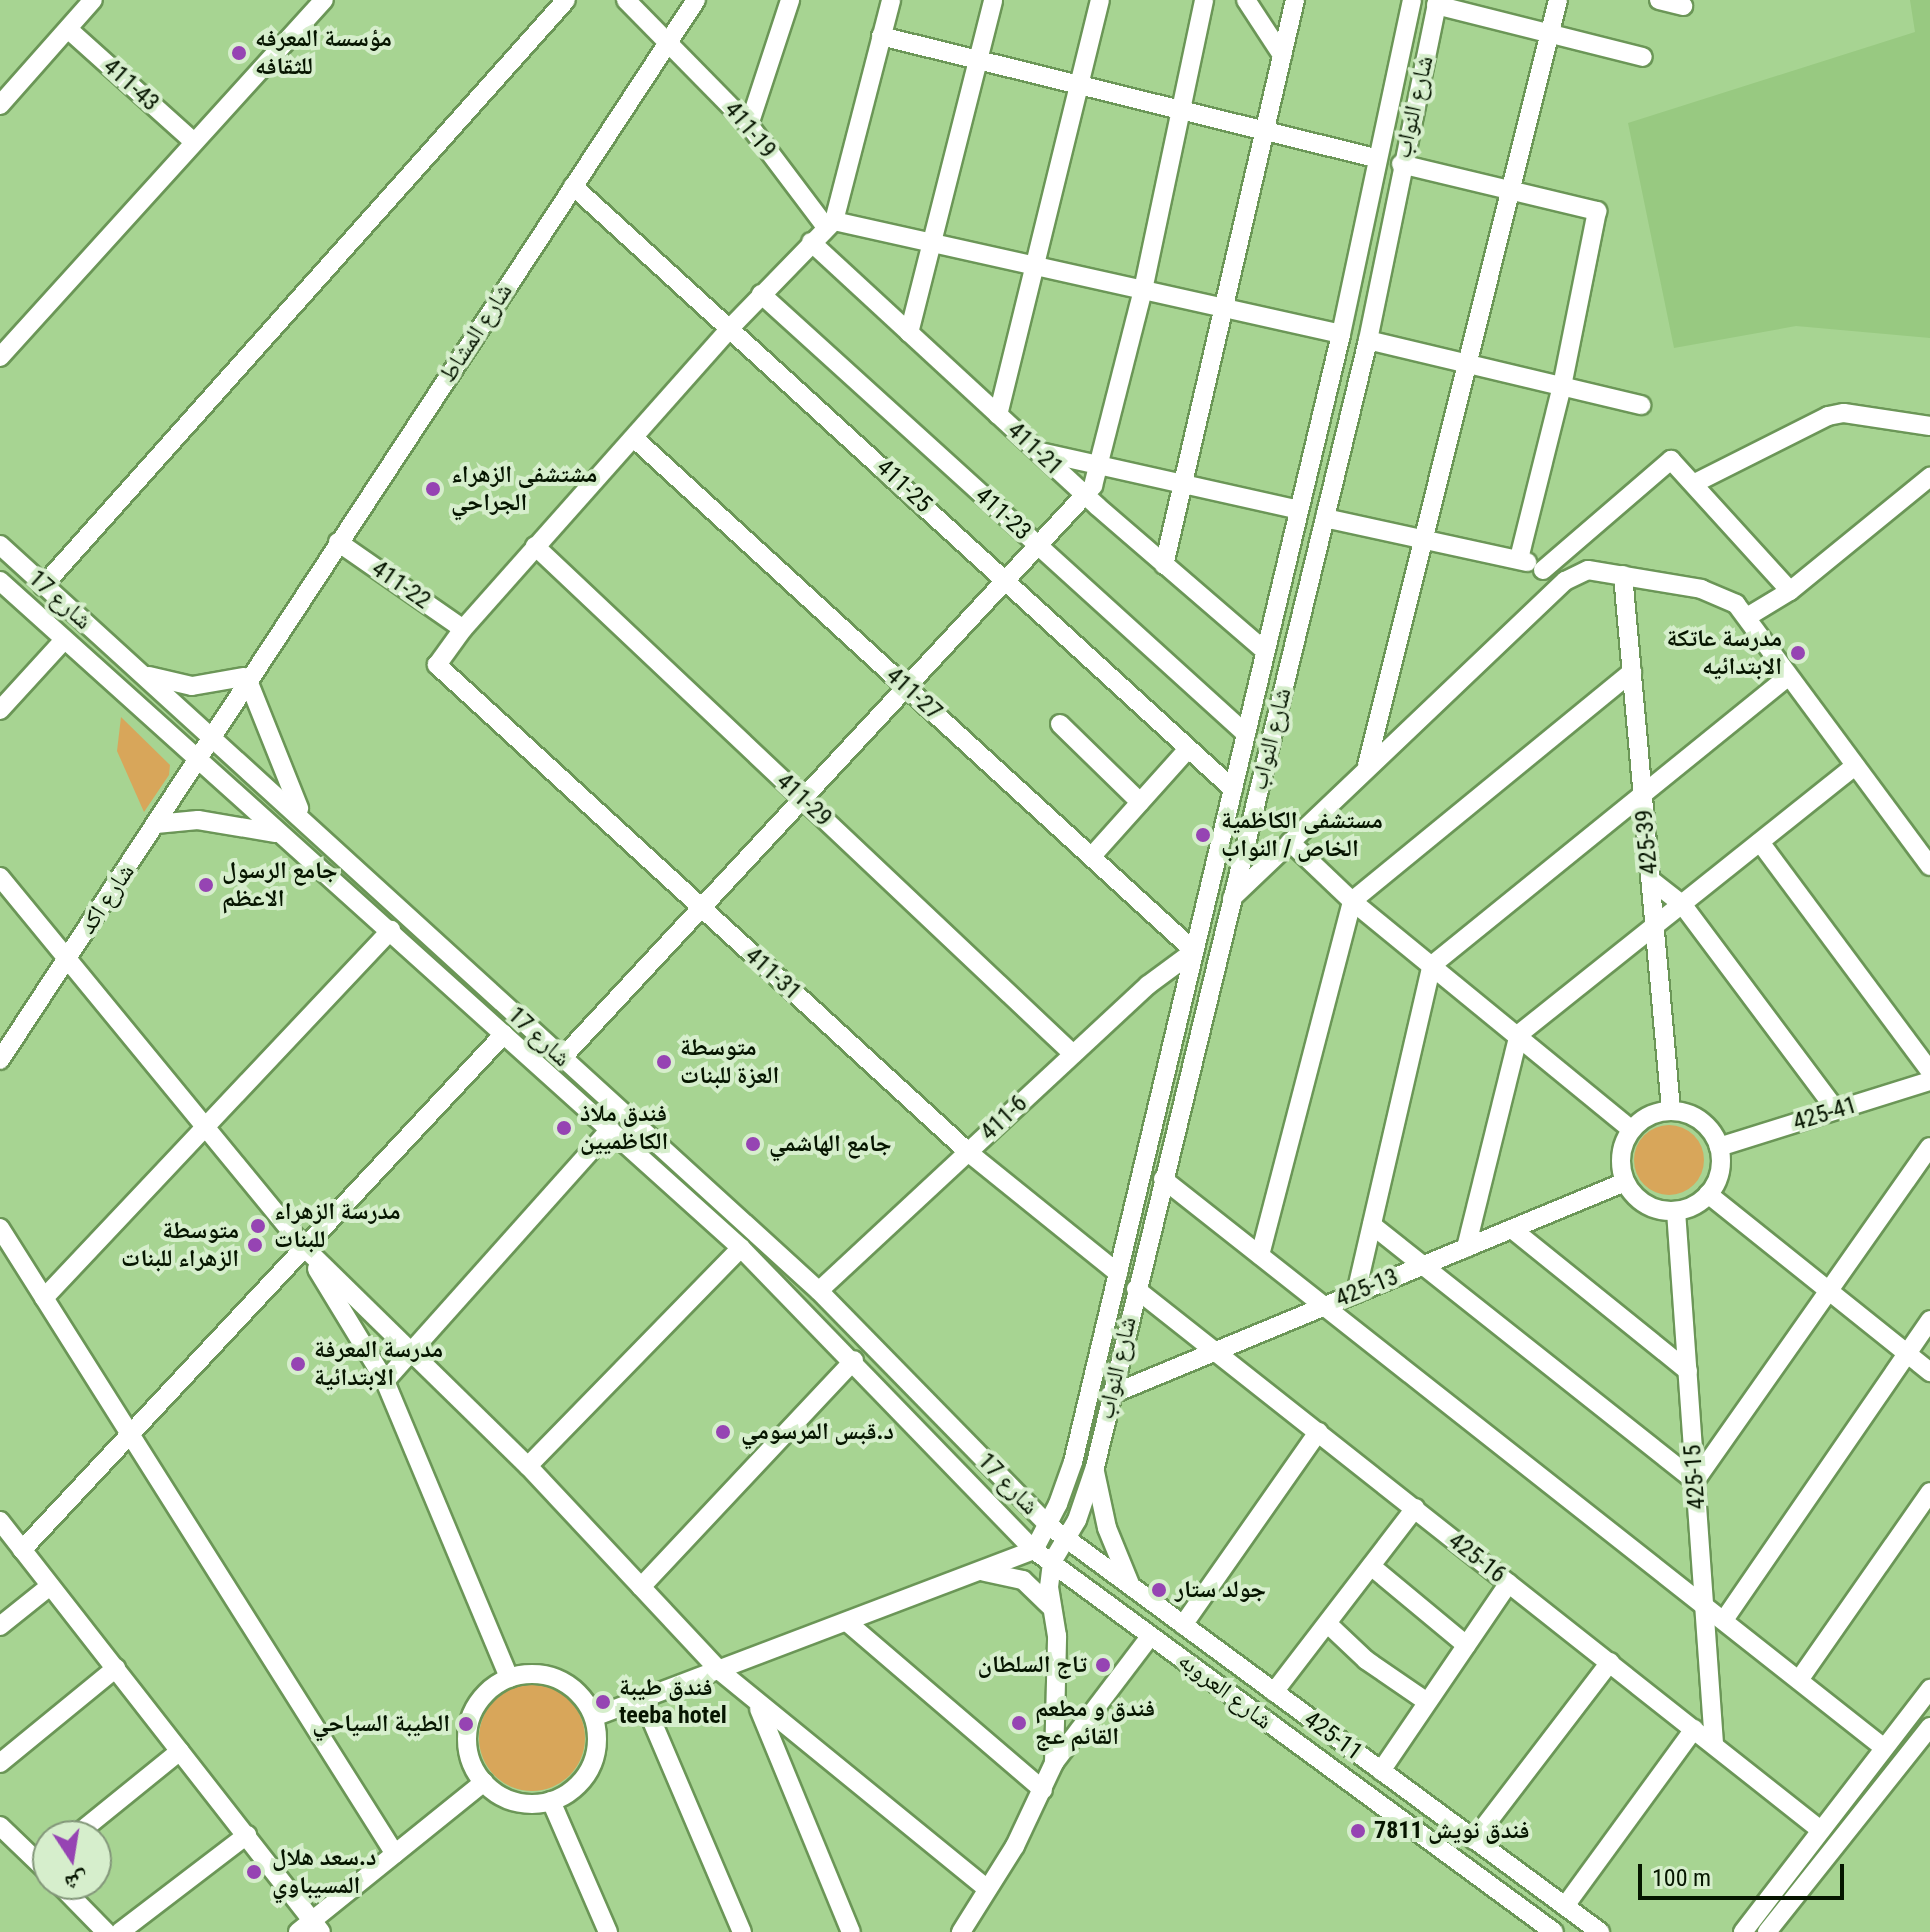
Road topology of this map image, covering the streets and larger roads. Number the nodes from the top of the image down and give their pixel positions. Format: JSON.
{"nodes":[{"id":1,"x":93,"y":0,"type":"edge"},
{"id":2,"x":324,"y":0,"type":"edge"},
{"id":3,"x":566,"y":0,"type":"edge"},
{"id":4,"x":626,"y":0,"type":"edge"},
{"id":5,"x":696,"y":0,"type":"edge"},
{"id":6,"x":790,"y":0,"type":"edge"},
{"id":7,"x":891,"y":0,"type":"edge"},
{"id":8,"x":993,"y":0,"type":"edge"},
{"id":9,"x":1100,"y":0,"type":"edge"},
{"id":10,"x":1204,"y":0,"type":"edge"},
{"id":11,"x":1246,"y":0,"type":"edge"},
{"id":12,"x":1295,"y":0,"type":"edge"},
{"id":13,"x":1412,"y":0,"type":"edge"},
{"id":14,"x":1558,"y":0,"type":"edge"},
{"id":15,"x":1659,"y":0,"type":"edge"},
{"id":16,"x":1437,"y":3,"type":"edge"},
{"id":17,"x":1683,"y":6,"type":"dead end"},
{"id":18,"x":68,"y":29,"type":"junction"},
{"id":19,"x":1549,"y":35,"type":"junction"},
{"id":20,"x":881,"y":36,"type":"junction"},
{"id":21,"x":669,"y":40,"type":"junction"},
{"id":22,"x":1282,"y":55,"type":"junction"},
{"id":23,"x":1643,"y":57,"type":"dead end"},
{"id":24,"x":978,"y":60,"type":"junction"},
{"id":25,"x":1079,"y":86,"type":"junction"},
{"id":26,"x":0,"y":105,"type":"edge"},
{"id":27,"x":1182,"y":111,"type":"junction"},
{"id":28,"x":749,"y":125,"type":"junction"},
{"id":29,"x":1264,"y":132,"type":"junction"},
{"id":30,"x":194,"y":142,"type":"junction"},
{"id":31,"x":1375,"y":158,"type":"junction"},
{"id":32,"x":1401,"y":164,"type":"junction"},
{"id":33,"x":573,"y":186,"type":"junction"},
{"id":34,"x":1511,"y":187,"type":"junction"},
{"id":35,"x":830,"y":224,"type":"junction"},
{"id":36,"x":811,"y":242,"type":"junction"},
{"id":37,"x":932,"y":243,"type":"junction"},
{"id":38,"x":1034,"y":266,"type":"junction"},
{"id":39,"x":1143,"y":290,"type":"junction"},
{"id":40,"x":761,"y":294,"type":"junction"},
{"id":41,"x":1223,"y":308,"type":"junction"},
{"id":42,"x":732,"y":326,"type":"junction"},
{"id":43,"x":909,"y":333,"type":"junction"},
{"id":44,"x":1341,"y":334,"type":"junction"},
{"id":45,"x":1368,"y":340,"type":"junction"},
{"id":46,"x":0,"y":357,"type":"edge"},
{"id":47,"x":1465,"y":364,"type":"junction"},
{"id":48,"x":1562,"y":386,"type":"junction"},
{"id":49,"x":1641,"y":405,"type":"dead end"},
{"id":50,"x":998,"y":415,"type":"junction"},
{"id":51,"x":1930,"y":426,"type":"edge"},
{"id":52,"x":634,"y":438,"type":"junction"},
{"id":53,"x":1037,"y":451,"type":"junction"},
{"id":54,"x":1100,"y":465,"type":"junction"},
{"id":55,"x":1930,"y":477,"type":"edge"},
{"id":56,"x":1695,"y":483,"type":"junction"},
{"id":57,"x":1183,"y":484,"type":"junction"},
{"id":58,"x":1086,"y":496,"type":"junction"},
{"id":59,"x":1299,"y":510,"type":"junction"},
{"id":60,"x":1325,"y":518,"type":"junction"},
{"id":61,"x":1428,"y":538,"type":"junction"},
{"id":62,"x":338,"y":542,"type":"junction"},
{"id":63,"x":0,"y":545,"type":"edge"},
{"id":64,"x":535,"y":546,"type":"junction"},
{"id":65,"x":1039,"y":546,"type":"junction"},
{"id":66,"x":1519,"y":558,"type":"junction"},
{"id":67,"x":1164,"y":565,"type":"junction"},
{"id":68,"x":1543,"y":570,"type":"junction"},
{"id":69,"x":1623,"y":575,"type":"junction"},
{"id":70,"x":0,"y":581,"type":"edge"},
{"id":71,"x":1565,"y":581,"type":"junction"},
{"id":72,"x":1006,"y":582,"type":"junction"},
{"id":73,"x":43,"y":586,"type":"junction"},
{"id":74,"x":1790,"y":591,"type":"junction"},
{"id":75,"x":1747,"y":617,"type":"junction"},
{"id":76,"x":463,"y":629,"type":"junction"},
{"id":77,"x":63,"y":641,"type":"junction"},
{"id":78,"x":1265,"y":651,"type":"junction"},
{"id":79,"x":1632,"y":672,"type":"junction"},
{"id":80,"x":141,"y":673,"type":"junction"},
{"id":81,"x":250,"y":675,"type":"junction"},
{"id":82,"x":1788,"y":677,"type":"junction"},
{"id":83,"x":907,"y":688,"type":"junction"},
{"id":84,"x":0,"y":710,"type":"edge"},
{"id":85,"x":1060,"y":724,"type":"dead end"},
{"id":86,"x":1246,"y":734,"type":"junction"},
{"id":87,"x":212,"y":736,"type":"junction"},
{"id":88,"x":1188,"y":749,"type":"junction"},
{"id":89,"x":196,"y":761,"type":"junction"},
{"id":90,"x":1367,"y":765,"type":"junction"},
{"id":91,"x":1855,"y":766,"type":"junction"},
{"id":92,"x":1233,"y":789,"type":"junction"},
{"id":93,"x":1643,"y":794,"type":"junction"},
{"id":94,"x":803,"y":799,"type":"junction"},
{"id":95,"x":1140,"y":802,"type":"junction"},
{"id":96,"x":304,"y":818,"type":"junction"},
{"id":97,"x":156,"y":824,"type":"junction"},
{"id":98,"x":280,"y":834,"type":"junction"},
{"id":99,"x":1290,"y":842,"type":"junction"},
{"id":100,"x":1760,"y":842,"type":"junction"},
{"id":101,"x":1092,"y":856,"type":"junction"},
{"id":102,"x":1930,"y":866,"type":"edge"},
{"id":103,"x":0,"y":877,"type":"edge"},
{"id":104,"x":1651,"y":880,"type":"junction"},
{"id":105,"x":16,"y":896,"type":"junction"},
{"id":106,"x":1232,"y":898,"type":"junction"},
{"id":107,"x":1352,"y":901,"type":"junction"},
{"id":108,"x":1682,"y":904,"type":"junction"},
{"id":109,"x":0,"y":907,"type":"edge"},
{"id":110,"x":701,"y":909,"type":"junction"},
{"id":111,"x":1655,"y":928,"type":"junction"},
{"id":112,"x":391,"y":930,"type":"junction"},
{"id":113,"x":1194,"y":951,"type":"junction"},
{"id":114,"x":68,"y":957,"type":"junction"},
{"id":115,"x":1432,"y":965,"type":"junction"},
{"id":116,"x":504,"y":1034,"type":"junction"},
{"id":117,"x":1519,"y":1034,"type":"junction"},
{"id":118,"x":1073,"y":1054,"type":"junction"},
{"id":119,"x":561,"y":1059,"type":"junction"},
{"id":120,"x":0,"y":1060,"type":"edge"},
{"id":121,"x":1930,"y":1071,"type":"edge"},
{"id":122,"x":1930,"y":1081,"type":"edge"},
{"id":123,"x":1671,"y":1110,"type":"junction"},
{"id":124,"x":1836,"y":1110,"type":"junction"},
{"id":125,"x":207,"y":1126,"type":"junction"},
{"id":126,"x":610,"y":1129,"type":"junction"},
{"id":127,"x":1631,"y":1129,"type":"junction"},
{"id":128,"x":1719,"y":1147,"type":"junction"},
{"id":129,"x":1930,"y":1147,"type":"edge"},
{"id":130,"x":968,"y":1152,"type":"junction"},
{"id":131,"x":1163,"y":1179,"type":"junction"},
{"id":132,"x":1625,"y":1182,"type":"junction"},
{"id":133,"x":1708,"y":1194,"type":"junction"},
{"id":134,"x":1676,"y":1211,"type":"junction"},
{"id":135,"x":1372,"y":1225,"type":"junction"},
{"id":136,"x":0,"y":1228,"type":"edge"},
{"id":137,"x":1512,"y":1229,"type":"junction"},
{"id":138,"x":303,"y":1246,"type":"junction"},
{"id":139,"x":741,"y":1248,"type":"junction"},
{"id":140,"x":1466,"y":1248,"type":"junction"},
{"id":141,"x":1260,"y":1255,"type":"junction"},
{"id":142,"x":1424,"y":1265,"type":"junction"},
{"id":143,"x":1118,"y":1273,"type":"junction"},
{"id":144,"x":1136,"y":1289,"type":"junction"},
{"id":145,"x":819,"y":1291,"type":"junction"},
{"id":146,"x":1356,"y":1293,"type":"junction"},
{"id":147,"x":1831,"y":1293,"type":"junction"},
{"id":148,"x":44,"y":1298,"type":"junction"},
{"id":149,"x":1324,"y":1306,"type":"junction"},
{"id":150,"x":1930,"y":1320,"type":"edge"},
{"id":151,"x":1216,"y":1352,"type":"junction"},
{"id":152,"x":415,"y":1353,"type":"junction"},
{"id":153,"x":1907,"y":1353,"type":"junction"},
{"id":154,"x":854,"y":1360,"type":"junction"},
{"id":155,"x":1688,"y":1371,"type":"junction"},
{"id":156,"x":1930,"y":1372,"type":"edge"},
{"id":157,"x":385,"y":1381,"type":"junction"},
{"id":158,"x":1110,"y":1395,"type":"junction"},
{"id":159,"x":1318,"y":1432,"type":"junction"},
{"id":160,"x":131,"y":1437,"type":"junction"},
{"id":161,"x":528,"y":1466,"type":"junction"},
{"id":162,"x":1095,"y":1467,"type":"junction"},
{"id":163,"x":1695,"y":1481,"type":"junction"},
{"id":164,"x":1930,"y":1492,"type":"edge"},
{"id":165,"x":1415,"y":1508,"type":"junction"},
{"id":166,"x":0,"y":1521,"type":"edge"},
{"id":167,"x":1048,"y":1525,"type":"junction"},
{"id":168,"x":1067,"y":1540,"type":"junction"},
{"id":169,"x":22,"y":1550,"type":"junction"},
{"id":170,"x":1034,"y":1550,"type":"junction"},
{"id":171,"x":1052,"y":1562,"type":"junction"},
{"id":172,"x":1371,"y":1566,"type":"junction"},
{"id":173,"x":973,"y":1573,"type":"junction"},
{"id":174,"x":1509,"y":1583,"type":"junction"},
{"id":175,"x":50,"y":1586,"type":"junction"},
{"id":176,"x":641,"y":1587,"type":"junction"},
{"id":177,"x":1131,"y":1587,"type":"junction"},
{"id":178,"x":1704,"y":1605,"type":"junction"},
{"id":179,"x":1052,"y":1608,"type":"junction"},
{"id":180,"x":1724,"y":1620,"type":"junction"},
{"id":181,"x":847,"y":1622,"type":"junction"},
{"id":182,"x":1183,"y":1625,"type":"junction"},
{"id":183,"x":1329,"y":1625,"type":"junction"},
{"id":184,"x":0,"y":1626,"type":"edge"},
{"id":185,"x":1148,"y":1639,"type":"dead end"},
{"id":186,"x":1466,"y":1645,"type":"junction"},
{"id":187,"x":1610,"y":1662,"type":"junction"},
{"id":188,"x":116,"y":1668,"type":"junction"},
{"id":189,"x":720,"y":1671,"type":"junction"},
{"id":190,"x":509,"y":1678,"type":"junction"},
{"id":191,"x":1799,"y":1680,"type":"junction"},
{"id":192,"x":1930,"y":1689,"type":"edge"},
{"id":193,"x":1274,"y":1692,"type":"junction"},
{"id":194,"x":643,"y":1700,"type":"junction"},
{"id":195,"x":1427,"y":1702,"type":"junction"},
{"id":196,"x":757,"y":1706,"type":"junction"},
{"id":197,"x":594,"y":1717,"type":"junction"},
{"id":198,"x":1930,"y":1727,"type":"edge"},
{"id":199,"x":1694,"y":1729,"type":"junction"},
{"id":200,"x":1714,"y":1744,"type":"junction"},
{"id":201,"x":1883,"y":1747,"type":"junction"},
{"id":202,"x":180,"y":1751,"type":"junction"},
{"id":203,"x":0,"y":1763,"type":"edge"},
{"id":204,"x":1054,"y":1763,"type":"junction"},
{"id":205,"x":1381,"y":1771,"type":"junction"},
{"id":206,"x":484,"y":1782,"type":"junction"},
{"id":207,"x":1043,"y":1790,"type":"junction"},
{"id":208,"x":551,"y":1801,"type":"junction"},
{"id":209,"x":95,"y":1820,"type":"edge"},
{"id":210,"x":0,"y":1826,"type":"edge"},
{"id":211,"x":1818,"y":1828,"type":"junction"},
{"id":212,"x":247,"y":1835,"type":"junction"},
{"id":213,"x":1474,"y":1840,"type":"junction"},
{"id":214,"x":32,"y":1854,"type":"edge"},
{"id":215,"x":395,"y":1854,"type":"junction"},
{"id":216,"x":987,"y":1889,"type":"junction"},
{"id":217,"x":75,"y":1900,"type":"edge"},
{"id":218,"x":1565,"y":1906,"type":"junction"},
{"id":219,"x":1783,"y":1912,"type":"junction"},
{"id":220,"x":311,"y":1928,"type":"edge"},
{"id":221,"x":106,"y":1932,"type":"edge"},
{"id":222,"x":120,"y":1932,"type":"edge"},
{"id":223,"x":608,"y":1932,"type":"edge"},
{"id":224,"x":742,"y":1932,"type":"edge"},
{"id":225,"x":851,"y":1932,"type":"edge"},
{"id":226,"x":961,"y":1932,"type":"edge"},
{"id":227,"x":1554,"y":1932,"type":"edge"},
{"id":228,"x":1600,"y":1932,"type":"edge"},
{"id":229,"x":1743,"y":1932,"type":"edge"},
{"id":230,"x":1767,"y":1932,"type":"edge"},
{"id":231,"x":1785,"y":1932,"type":"edge"}],
"edges":[{"from":1,"to":18,"type":"street"},
{"from":2,"to":30,"type":"street"},
{"from":3,"to":73,"type":"street"},
{"from":4,"to":21,"type":"street","name":"411-19"},
{"from":5,"to":21,"type":"street","name":"شارع المشاط"},
{"from":6,"to":28,"type":"street"},
{"from":7,"to":20,"type":"street"},
{"from":8,"to":24,"type":"street"},
{"from":9,"to":25,"type":"street"},
{"from":10,"to":27,"type":"street"},
{"from":11,"to":22,"type":"street"},
{"from":12,"to":22,"type":"street"},
{"from":13,"to":31,"type":"street","name":"شارع النواب"},
{"from":14,"to":19,"type":"street"},
{"from":15,"to":17,"type":"street"},
{"from":16,"to":19,"type":"street"},
{"from":16,"to":32,"type":"street","name":"شارع النواب"},
{"from":18,"to":26,"type":"street"},
{"from":18,"to":30,"type":"street","name":"411-43"},
{"from":19,"to":23,"type":"street"},
{"from":19,"to":34,"type":"street"},
{"from":20,"to":24,"type":"street"},
{"from":20,"to":35,"type":"street"},
{"from":21,"to":28,"type":"street","name":"411-19"},
{"from":21,"to":33,"type":"street","name":"شارع المشاط"},
{"from":22,"to":29,"type":"street"},
{"from":24,"to":25,"type":"street"},
{"from":24,"to":37,"type":"street"},
{"from":25,"to":27,"type":"street"},
{"from":25,"to":38,"type":"street"},
{"from":27,"to":29,"type":"street"},
{"from":27,"to":39,"type":"street"},
{"from":28,"to":35,"type":"street","name":"411-19"},
{"from":29,"to":31,"type":"street"},
{"from":29,"to":41,"type":"street"},
{"from":30,"to":46,"type":"street"},
{"from":31,"to":44,"type":"street","name":"شارع النواب"},
{"from":32,"to":34,"type":"street"},
{"from":32,"to":45,"type":"street","name":"شارع النواب"},
{"from":33,"to":42,"type":"street","name":"411-25"},
{"from":33,"to":62,"type":"street","name":"شارع المشاط"},
{"from":34,"to":47,"type":"street"},
{"from":34,"to":48,"type":"street"},
{"from":35,"to":36,"type":"street"},
{"from":35,"to":37,"type":"street"},
{"from":36,"to":40,"type":"street"},
{"from":36,"to":43,"type":"street","name":"411-21"},
{"from":37,"to":38,"type":"street"},
{"from":37,"to":43,"type":"street"},
{"from":38,"to":39,"type":"street"},
{"from":38,"to":50,"type":"street"},
{"from":39,"to":41,"type":"street"},
{"from":39,"to":54,"type":"street"},
{"from":40,"to":42,"type":"street"},
{"from":40,"to":65,"type":"street","name":"411-23"},
{"from":41,"to":44,"type":"street"},
{"from":41,"to":57,"type":"street"},
{"from":42,"to":52,"type":"street"},
{"from":42,"to":72,"type":"street","name":"411-25"},
{"from":43,"to":50,"type":"street","name":"411-21"},
{"from":44,"to":59,"type":"street","name":"شارع النواب"},
{"from":45,"to":47,"type":"street"},
{"from":45,"to":60,"type":"street","name":"شارع النواب"},
{"from":47,"to":48,"type":"street"},
{"from":47,"to":61,"type":"street"},
{"from":48,"to":49,"type":"street"},
{"from":48,"to":66,"type":"street"},
{"from":50,"to":53,"type":"street","name":"411-21"},
{"from":51,"to":56,"type":"street"},
{"from":52,"to":64,"type":"street"},
{"from":52,"to":83,"type":"street","name":"411-27"},
{"from":53,"to":54,"type":"street"},
{"from":53,"to":58,"type":"street","name":"411-21"},
{"from":54,"to":57,"type":"street"},
{"from":54,"to":58,"type":"street"},
{"from":55,"to":74,"type":"street"},
{"from":56,"to":68,"type":"street"},
{"from":56,"to":74,"type":"street"},
{"from":57,"to":59,"type":"street"},
{"from":57,"to":67,"type":"street"},
{"from":58,"to":65,"type":"street"},
{"from":58,"to":67,"type":"street","name":"411-21"},
{"from":59,"to":78,"type":"street","name":"شارع النواب"},
{"from":60,"to":61,"type":"street"},
{"from":60,"to":106,"type":"street","name":"شارع النواب"},
{"from":61,"to":66,"type":"street"},
{"from":61,"to":90,"type":"street"},
{"from":62,"to":76,"type":"street","name":"411-22"},
{"from":62,"to":81,"type":"street","name":"شارع المشاط"},
{"from":63,"to":73,"type":"street","name":"شارع 17"},
{"from":64,"to":76,"type":"street"},
{"from":64,"to":94,"type":"street","name":"411-29"},
{"from":65,"to":72,"type":"street"},
{"from":65,"to":86,"type":"street","name":"411-23"},
{"from":66,"to":68,"type":"street"},
{"from":67,"to":78,"type":"street","name":"411-21"},
{"from":68,"to":71,"type":"street"},
{"from":69,"to":71,"type":"street"},
{"from":69,"to":75,"type":"street"},
{"from":69,"to":79,"type":"street","name":"425-39"},
{"from":70,"to":77,"type":"street","name":"شارع 17"},
{"from":71,"to":90,"type":"street"},
{"from":72,"to":83,"type":"street"},
{"from":72,"to":88,"type":"street","name":"411-25"},
{"from":73,"to":80,"type":"street","name":"شارع 17"},
{"from":74,"to":75,"type":"street"},
{"from":75,"to":82,"type":"street"},
{"from":76,"to":110,"type":"street","name":"411-31"},
{"from":77,"to":84,"type":"street"},
{"from":77,"to":89,"type":"street","name":"شارع 17"},
{"from":78,"to":86,"type":"street","name":"شارع النواب"},
{"from":79,"to":93,"type":"street","name":"425-39"},
{"from":79,"to":107,"type":"street"},
{"from":80,"to":81,"type":"street"},
{"from":80,"to":87,"type":"street","name":"شارع 17"},
{"from":81,"to":87,"type":"street","name":"شارع المشاط"},
{"from":81,"to":96,"type":"street"},
{"from":82,"to":91,"type":"street"},
{"from":82,"to":93,"type":"street"},
{"from":83,"to":94,"type":"street"},
{"from":83,"to":101,"type":"street","name":"411-27"},
{"from":85,"to":95,"type":"street"},
{"from":86,"to":92,"type":"street","name":"شارع النواب"},
{"from":87,"to":89,"type":"street","name":"شارع اكد"},
{"from":87,"to":96,"type":"street","name":"شارع 17"},
{"from":88,"to":92,"type":"street","name":"411-25"},
{"from":88,"to":95,"type":"street"},
{"from":89,"to":97,"type":"street","name":"شارع اكد"},
{"from":89,"to":98,"type":"street","name":"شارع 17"},
{"from":90,"to":99,"type":"street"},
{"from":91,"to":100,"type":"street"},
{"from":91,"to":102,"type":"street"},
{"from":92,"to":113,"type":"street","name":"شارع النواب"},
{"from":93,"to":104,"type":"street","name":"425-39"},
{"from":93,"to":115,"type":"street"},
{"from":94,"to":110,"type":"street"},
{"from":94,"to":118,"type":"street","name":"411-29"},
{"from":95,"to":101,"type":"street"},
{"from":96,"to":119,"type":"street","name":"شارع 17"},
{"from":97,"to":98,"type":"street"},
{"from":97,"to":114,"type":"street","name":"شارع اكد"},
{"from":98,"to":112,"type":"street","name":"شارع 17"},
{"from":99,"to":106,"type":"street"},
{"from":99,"to":107,"type":"street"},
{"from":100,"to":108,"type":"street"},
{"from":100,"to":121,"type":"street"},
{"from":101,"to":113,"type":"street","name":"411-27"},
{"from":103,"to":105,"type":"street"},
{"from":104,"to":108,"type":"street"},
{"from":104,"to":111,"type":"street","name":"425-39"},
{"from":105,"to":109,"type":"street"},
{"from":105,"to":114,"type":"street"},
{"from":106,"to":131,"type":"street","name":"شارع النواب"},
{"from":107,"to":115,"type":"street"},
{"from":107,"to":141,"type":"street"},
{"from":108,"to":111,"type":"street"},
{"from":108,"to":124,"type":"street"},
{"from":110,"to":119,"type":"street"},
{"from":110,"to":130,"type":"street","name":"411-31"},
{"from":111,"to":117,"type":"street"},
{"from":111,"to":123,"type":"street","name":"425-39"},
{"from":112,"to":116,"type":"street","name":"شارع 17"},
{"from":112,"to":125,"type":"street"},
{"from":113,"to":118,"type":"street","name":"411-6"},
{"from":113,"to":143,"type":"street","name":"شارع النواب"},
{"from":114,"to":120,"type":"street","name":"شارع اكد"},
{"from":114,"to":125,"type":"street"},
{"from":115,"to":117,"type":"street"},
{"from":115,"to":135,"type":"street"},
{"from":116,"to":126,"type":"street","name":"شارع 17"},
{"from":116,"to":138,"type":"street"},
{"from":117,"to":127,"type":"street"},
{"from":117,"to":140,"type":"street"},
{"from":118,"to":130,"type":"street","name":"411-6"},
{"from":119,"to":145,"type":"street","name":"شارع 17"},
{"from":122,"to":124,"type":"street","name":"425-41"},
{"from":123,"to":127,"type":"street"},
{"from":123,"to":128,"type":"street"},
{"from":124,"to":128,"type":"street","name":"425-41"},
{"from":125,"to":138,"type":"street"},
{"from":125,"to":148,"type":"street"},
{"from":126,"to":139,"type":"street","name":"شارع 17"},
{"from":126,"to":152,"type":"street"},
{"from":127,"to":132,"type":"street"},
{"from":128,"to":133,"type":"street"},
{"from":129,"to":147,"type":"street"},
{"from":130,"to":143,"type":"street","name":"411-31"},
{"from":130,"to":145,"type":"street","name":"411-6"},
{"from":131,"to":141,"type":"street"},
{"from":131,"to":144,"type":"street","name":"شارع النواب"},
{"from":132,"to":134,"type":"street"},
{"from":132,"to":137,"type":"street","name":"425-13"},
{"from":133,"to":134,"type":"street"},
{"from":133,"to":147,"type":"street"},
{"from":134,"to":155,"type":"street","name":"425-15"},
{"from":135,"to":142,"type":"street"},
{"from":135,"to":146,"type":"street"},
{"from":136,"to":148,"type":"street"},
{"from":137,"to":140,"type":"street","name":"425-13"},
{"from":137,"to":155,"type":"street"},
{"from":138,"to":152,"type":"street"},
{"from":138,"to":157,"type":"street"},
{"from":138,"to":160,"type":"street"},
{"from":139,"to":154,"type":"street","name":"شارع 17"},
{"from":139,"to":161,"type":"street"},
{"from":140,"to":142,"type":"street","name":"425-13"},
{"from":141,"to":149,"type":"street"},
{"from":142,"to":146,"type":"street","name":"425-13"},
{"from":142,"to":163,"type":"street"},
{"from":143,"to":167,"type":"street","name":"شارع النواب"},
{"from":144,"to":151,"type":"street","name":"425-16"},
{"from":144,"to":158,"type":"street","name":"شارع النواب"},
{"from":145,"to":167,"type":"street","name":"شارع 17"},
{"from":146,"to":149,"type":"street","name":"425-13"},
{"from":147,"to":153,"type":"street"},
{"from":147,"to":163,"type":"street"},
{"from":148,"to":160,"type":"street"},
{"from":149,"to":151,"type":"street","name":"425-13"},
{"from":149,"to":178,"type":"street"},
{"from":150,"to":153,"type":"street"},
{"from":151,"to":158,"type":"street","name":"425-13"},
{"from":151,"to":159,"type":"street","name":"425-16"},
{"from":152,"to":157,"type":"street"},
{"from":152,"to":161,"type":"street"},
{"from":153,"to":156,"type":"street"},
{"from":153,"to":180,"type":"street"},
{"from":154,"to":170,"type":"street","name":"شارع 17"},
{"from":154,"to":176,"type":"street"},
{"from":155,"to":163,"type":"street","name":"425-15"},
{"from":157,"to":190,"type":"street"},
{"from":158,"to":162,"type":"street","name":"شارع النواب"},
{"from":159,"to":165,"type":"street","name":"425-16"},
{"from":159,"to":182,"type":"street"},
{"from":160,"to":169,"type":"street"},
{"from":160,"to":215,"type":"street"},
{"from":161,"to":176,"type":"street"},
{"from":162,"to":168,"type":"street","name":"شارع النواب"},
{"from":162,"to":177,"type":"street"},
{"from":163,"to":178,"type":"street","name":"425-15"},
{"from":164,"to":191,"type":"street"},
{"from":165,"to":172,"type":"street"},
{"from":165,"to":174,"type":"street","name":"425-16"},
{"from":166,"to":169,"type":"street"},
{"from":167,"to":168,"type":"street","name":"شارع 17"},
{"from":167,"to":170,"type":"street","name":"شارع النواب"},
{"from":168,"to":171,"type":"street","name":"شارع النواب"},
{"from":168,"to":177,"type":"street","name":"425-11"},
{"from":169,"to":175,"type":"street"},
{"from":170,"to":171,"type":"street","name":"شارع 17"},
{"from":170,"to":173,"type":"street"},
{"from":171,"to":179,"type":"street"},
{"from":171,"to":227,"type":"street","name":"شارع العروبه"},
{"from":172,"to":183,"type":"street"},
{"from":172,"to":186,"type":"street"},
{"from":173,"to":179,"type":"street"},
{"from":173,"to":181,"type":"street"},
{"from":174,"to":186,"type":"street"},
{"from":174,"to":187,"type":"street","name":"425-16"},
{"from":175,"to":184,"type":"street"},
{"from":175,"to":188,"type":"street"},
{"from":176,"to":189,"type":"street"},
{"from":177,"to":182,"type":"street","name":"425-11"},
{"from":178,"to":180,"type":"street"},
{"from":178,"to":200,"type":"street","name":"425-15"},
{"from":179,"to":204,"type":"street"},
{"from":180,"to":191,"type":"street"},
{"from":181,"to":189,"type":"street"},
{"from":181,"to":207,"type":"street"},
{"from":182,"to":193,"type":"street","name":"425-11"},
{"from":183,"to":193,"type":"street"},
{"from":183,"to":195,"type":"street"},
{"from":185,"to":204,"type":"street"},
{"from":186,"to":195,"type":"street"},
{"from":187,"to":199,"type":"street","name":"425-16"},
{"from":187,"to":213,"type":"street"},
{"from":188,"to":202,"type":"street"},
{"from":188,"to":203,"type":"street"},
{"from":189,"to":194,"type":"street"},
{"from":189,"to":196,"type":"street"},
{"from":190,"to":197,"type":"street"},
{"from":190,"to":206,"type":"street"},
{"from":191,"to":201,"type":"street"},
{"from":192,"to":201,"type":"street"},
{"from":193,"to":205,"type":"street","name":"425-11"},
{"from":194,"to":197,"type":"street"},
{"from":194,"to":224,"type":"street"},
{"from":195,"to":205,"type":"street"},
{"from":196,"to":216,"type":"street"},
{"from":196,"to":225,"type":"street"},
{"from":197,"to":208,"type":"street"},
{"from":198,"to":219,"type":"street"},
{"from":199,"to":200,"type":"street","name":"425-16"},
{"from":199,"to":218,"type":"street"},
{"from":200,"to":211,"type":"street","name":"425-16"},
{"from":201,"to":211,"type":"street"},
{"from":202,"to":209,"type":"street"},
{"from":202,"to":212,"type":"street"},
{"from":204,"to":207,"type":"street"},
{"from":205,"to":213,"type":"street","name":"425-11"},
{"from":206,"to":208,"type":"street"},
{"from":206,"to":215,"type":"street"},
{"from":207,"to":216,"type":"street"},
{"from":208,"to":223,"type":"street"},
{"from":210,"to":214,"type":"street"},
{"from":211,"to":229,"type":"street"},
{"from":212,"to":220,"type":"street"},
{"from":212,"to":222,"type":"street"},
{"from":213,"to":218,"type":"street","name":"425-11"},
{"from":215,"to":220,"type":"street"},
{"from":216,"to":226,"type":"street"},
{"from":217,"to":221,"type":"street"},
{"from":218,"to":228,"type":"street","name":"425-11"},
{"from":219,"to":230,"type":"street"},
{"from":219,"to":231,"type":"street"}]}
